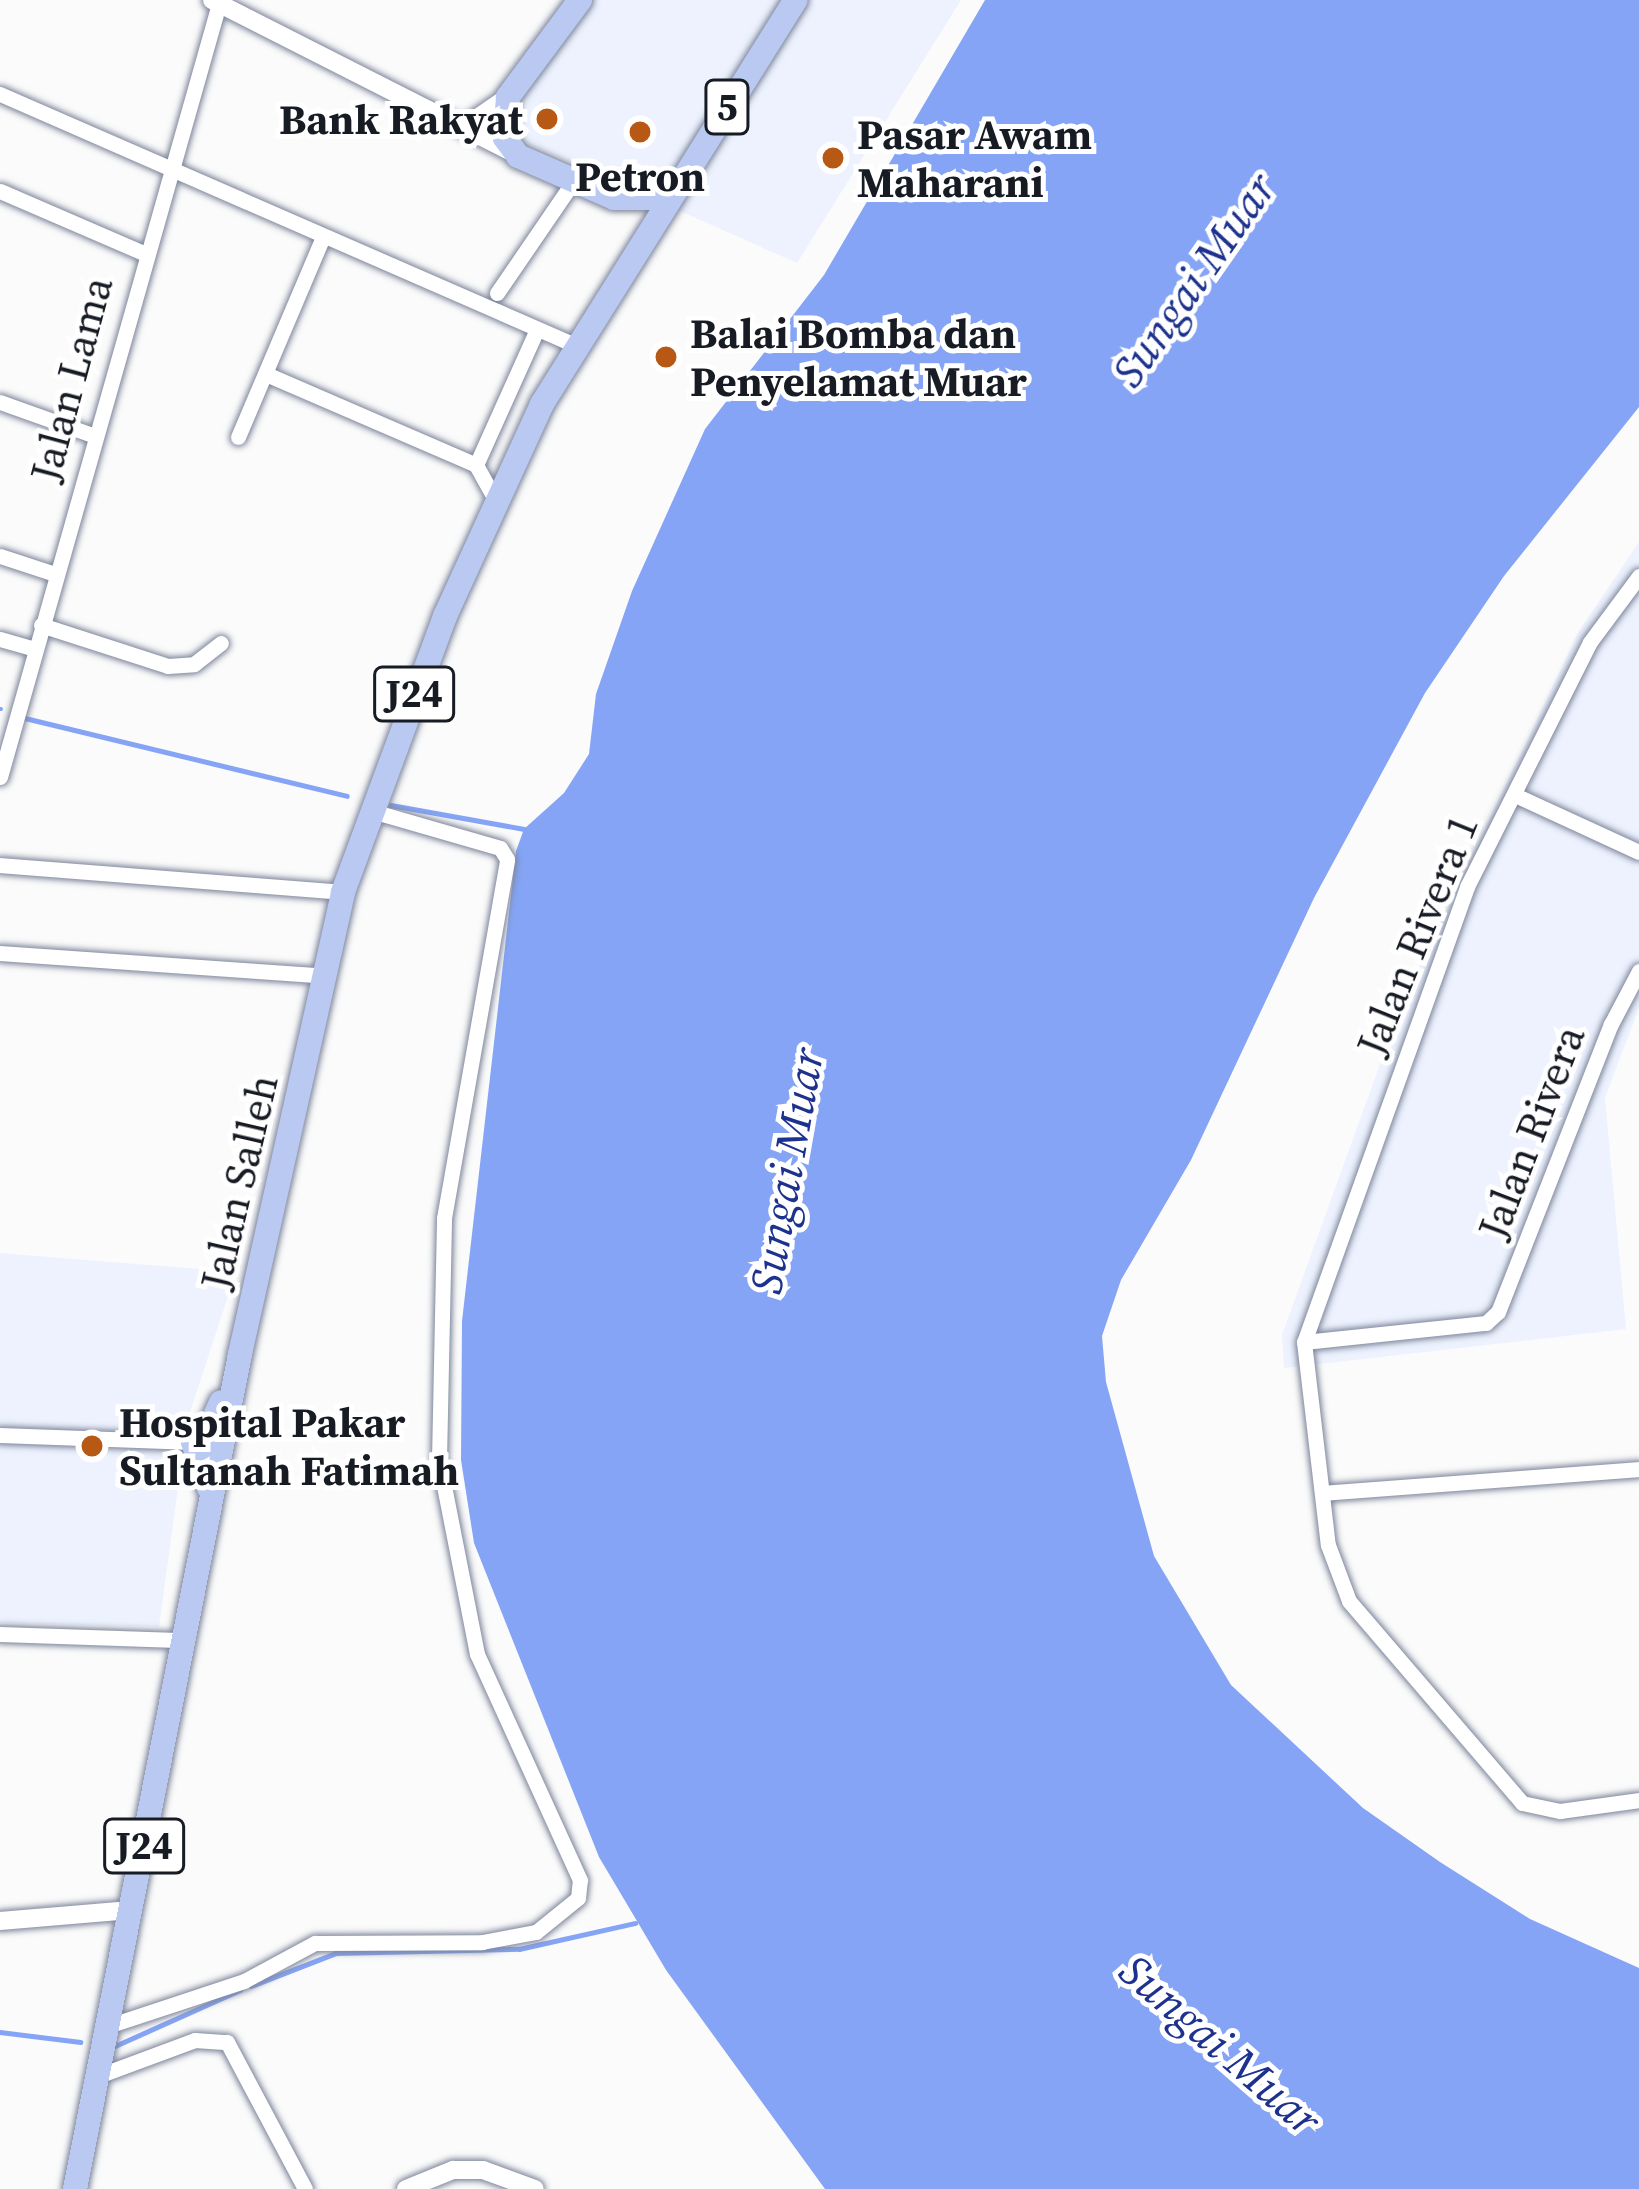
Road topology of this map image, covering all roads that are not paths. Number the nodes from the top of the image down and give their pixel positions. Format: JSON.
{"nodes":[{"id":1,"x":580,"y":0,"type":"edge"},
{"id":2,"x":795,"y":0,"type":"edge"},
{"id":3,"x":217,"y":1,"type":"edge"},
{"id":4,"x":0,"y":94,"type":"edge"},
{"id":5,"x":508,"y":97,"type":"junction"},
{"id":6,"x":464,"y":128,"type":"junction"},
{"id":7,"x":518,"y":156,"type":"junction"},
{"id":8,"x":168,"y":165,"type":"junction"},
{"id":9,"x":682,"y":179,"type":"junction"},
{"id":10,"x":573,"y":182,"type":"junction"},
{"id":11,"x":0,"y":191,"type":"edge"},
{"id":12,"x":614,"y":198,"type":"junction"},
{"id":13,"x":323,"y":236,"type":"junction"},
{"id":14,"x":638,"y":246,"type":"junction"},
{"id":15,"x":143,"y":253,"type":"junction"},
{"id":16,"x":497,"y":292,"type":"dead end"},
{"id":17,"x":537,"y":329,"type":"junction"},
{"id":18,"x":577,"y":346,"type":"junction"},
{"id":19,"x":266,"y":374,"type":"junction"},
{"id":20,"x":0,"y":401,"type":"edge"},
{"id":21,"x":92,"y":435,"type":"junction"},
{"id":22,"x":238,"y":437,"type":"dead end"},
{"id":23,"x":476,"y":465,"type":"junction"},
{"id":24,"x":496,"y":501,"type":"junction"},
{"id":25,"x":0,"y":556,"type":"edge"},
{"id":26,"x":55,"y":574,"type":"junction"},
{"id":27,"x":1639,"y":576,"type":"edge"},
{"id":28,"x":41,"y":625,"type":"junction"},
{"id":29,"x":0,"y":639,"type":"edge"},
{"id":30,"x":221,"y":643,"type":"dead end"},
{"id":31,"x":34,"y":650,"type":"junction"},
{"id":32,"x":0,"y":777,"type":"edge"},
{"id":33,"x":1515,"y":795,"type":"junction"},
{"id":34,"x":372,"y":811,"type":"junction"},
{"id":35,"x":1639,"y":852,"type":"edge"},
{"id":36,"x":0,"y":866,"type":"edge"},
{"id":37,"x":343,"y":892,"type":"junction"},
{"id":38,"x":0,"y":953,"type":"edge"},
{"id":39,"x":1639,"y":971,"type":"edge"},
{"id":40,"x":325,"y":976,"type":"junction"},
{"id":41,"x":1304,"y":1342,"type":"junction"},
{"id":42,"x":238,"y":1369,"type":"junction"},
{"id":43,"x":0,"y":1435,"type":"edge"},
{"id":44,"x":193,"y":1442,"type":"junction"},
{"id":45,"x":1639,"y":1469,"type":"edge"},
{"id":46,"x":1322,"y":1493,"type":"junction"},
{"id":47,"x":212,"y":1503,"type":"junction"},
{"id":48,"x":0,"y":1634,"type":"edge"},
{"id":49,"x":185,"y":1640,"type":"junction"},
{"id":50,"x":1639,"y":1800,"type":"edge"},
{"id":51,"x":131,"y":1910,"type":"junction"},
{"id":52,"x":0,"y":1921,"type":"edge"},
{"id":53,"x":108,"y":2026,"type":"junction"},
{"id":54,"x":98,"y":2076,"type":"junction"},
{"id":55,"x":75,"y":2189,"type":"edge"},
{"id":56,"x":305,"y":2189,"type":"edge"},
{"id":57,"x":406,"y":2189,"type":"edge"},
{"id":58,"x":536,"y":2189,"type":"edge"}],
"edges":[{"from":1,"to":5,"type":"main road"},
{"from":2,"to":9,"type":"main road","number":"5"},
{"from":3,"to":6,"type":"street"},
{"from":3,"to":8,"type":"street","name":"Jalan Lama"},
{"from":4,"to":8,"type":"street"},
{"from":5,"to":6,"type":"street"},
{"from":5,"to":7,"type":"main road"},
{"from":6,"to":7,"type":"street"},
{"from":7,"to":10,"type":"main road"},
{"from":8,"to":13,"type":"street"},
{"from":8,"to":15,"type":"street","name":"Jalan Lama"},
{"from":9,"to":12,"type":"main road","number":"5"},
{"from":9,"to":14,"type":"main road","number":"5"},
{"from":10,"to":12,"type":"main road"},
{"from":10,"to":16,"type":"street"},
{"from":11,"to":15,"type":"street"},
{"from":12,"to":14,"type":"main road"},
{"from":13,"to":17,"type":"street"},
{"from":13,"to":19,"type":"street"},
{"from":14,"to":18,"type":"main road","name":"Jalan Salleh","number":"J24"},
{"from":15,"to":21,"type":"street","name":"Jalan Lama"},
{"from":17,"to":18,"type":"street"},
{"from":17,"to":23,"type":"street"},
{"from":18,"to":24,"type":"main road","name":"Jalan Salleh","number":"J24"},
{"from":19,"to":22,"type":"street"},
{"from":19,"to":23,"type":"street"},
{"from":20,"to":21,"type":"street"},
{"from":21,"to":26,"type":"street","name":"Jalan Lama"},
{"from":23,"to":24,"type":"street"},
{"from":24,"to":34,"type":"main road","name":"Jalan Salleh","number":"J24"},
{"from":25,"to":26,"type":"street"},
{"from":26,"to":28,"type":"street","name":"Jalan Lama"},
{"from":27,"to":33,"type":"street","name":"Jalan Rivera 1"},
{"from":28,"to":30,"type":"street"},
{"from":28,"to":31,"type":"street","name":"Jalan Lama"},
{"from":29,"to":31,"type":"street"},
{"from":31,"to":32,"type":"street","name":"Jalan Lama"},
{"from":33,"to":35,"type":"street"},
{"from":33,"to":41,"type":"street","name":"Jalan Rivera 1"},
{"from":34,"to":37,"type":"main road","name":"Jalan Salleh","number":"J24"},
{"from":34,"to":53,"type":"street"},
{"from":36,"to":37,"type":"street"},
{"from":37,"to":40,"type":"main road","name":"Jalan Salleh","number":"J24"},
{"from":38,"to":40,"type":"street"},
{"from":39,"to":41,"type":"street","name":"Jalan Rivera"},
{"from":40,"to":42,"type":"main road","name":"Jalan Salleh","number":"J24"},
{"from":41,"to":46,"type":"street"},
{"from":42,"to":44,"type":"main road"},
{"from":42,"to":47,"type":"main road","name":"Jalan Salleh","number":"J24"},
{"from":43,"to":44,"type":"street"},
{"from":44,"to":47,"type":"main road"},
{"from":45,"to":46,"type":"street"},
{"from":46,"to":50,"type":"street"},
{"from":47,"to":49,"type":"main road","name":"Jalan Salleh","number":"J24"},
{"from":48,"to":49,"type":"street"},
{"from":49,"to":51,"type":"main road","name":"Jalan Salleh","number":"J24"},
{"from":51,"to":52,"type":"street"},
{"from":51,"to":53,"type":"main road","name":"Jalan Salleh","number":"J24"},
{"from":53,"to":54,"type":"main road","name":"Jalan Salleh","number":"J24"},
{"from":54,"to":55,"type":"main road","name":"Jalan Salleh","number":"J24"},
{"from":54,"to":56,"type":"street"},
{"from":57,"to":58,"type":"street"}]}
